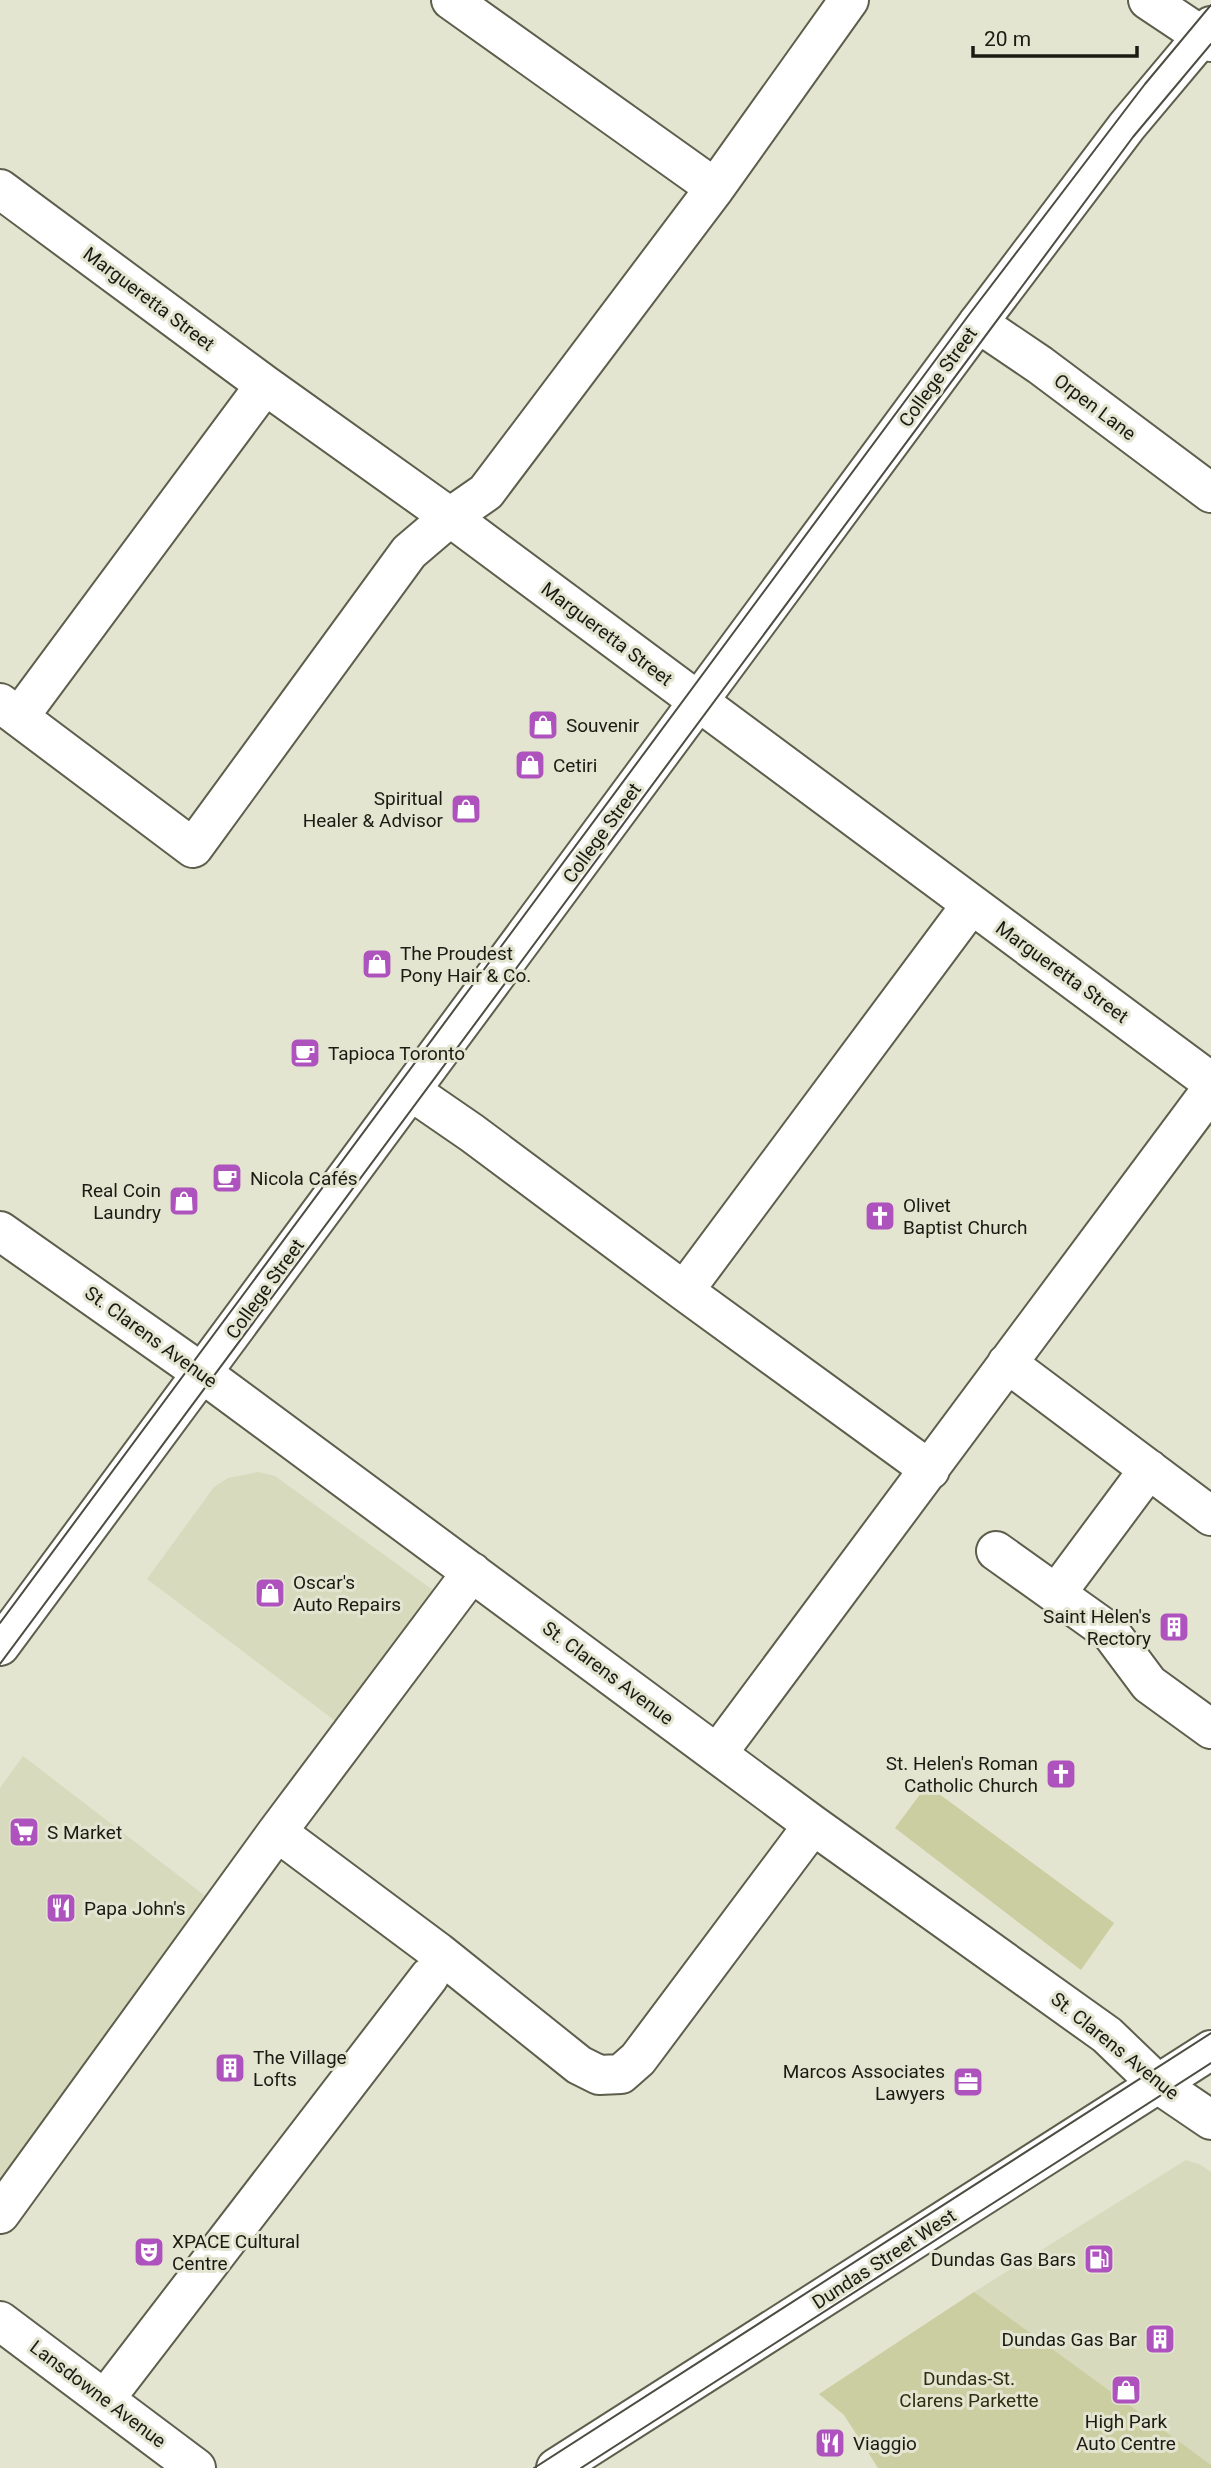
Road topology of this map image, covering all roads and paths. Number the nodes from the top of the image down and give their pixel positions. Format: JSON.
{"nodes":[{"id":1,"x":452,"y":0,"type":"edge"},
{"id":2,"x":849,"y":0,"type":"edge"},
{"id":3,"x":1148,"y":0,"type":"edge"},
{"id":4,"x":1208,"y":35,"type":"edge"},
{"id":5,"x":715,"y":188,"type":"junction"},
{"id":6,"x":0,"y":189,"type":"edge"},
{"id":7,"x":978,"y":323,"type":"junction"},
{"id":8,"x":265,"y":385,"type":"junction"},
{"id":9,"x":1211,"y":494,"type":"edge"},
{"id":10,"x":450,"y":517,"type":"junction"},
{"id":11,"x":698,"y":702,"type":"junction"},
{"id":12,"x":9,"y":710,"type":"edge"},
{"id":13,"x":971,"y":905,"type":"junction"},
{"id":14,"x":1211,"y":1082,"type":"edge"},
{"id":15,"x":1211,"y":1090,"type":"edge"},
{"id":16,"x":411,"y":1091,"type":"junction"},
{"id":17,"x":0,"y":1231,"type":"edge"},
{"id":18,"x":684,"y":1292,"type":"junction"},
{"id":19,"x":1007,"y":1363,"type":"junction"},
{"id":20,"x":202,"y":1373,"type":"junction"},
{"id":21,"x":1149,"y":1469,"type":"junction"},
{"id":22,"x":930,"y":1470,"type":"junction"},
{"id":23,"x":1211,"y":1516,"type":"edge"},
{"id":24,"x":996,"y":1551,"type":"dead end"},
{"id":25,"x":472,"y":1572,"type":"junction"},
{"id":26,"x":1056,"y":1594,"type":"junction"},
{"id":27,"x":0,"y":1646,"type":"edge"},
{"id":28,"x":1211,"y":1729,"type":"edge"},
{"id":29,"x":717,"y":1754,"type":"junction"},
{"id":30,"x":813,"y":1825,"type":"junction"},
{"id":31,"x":276,"y":1832,"type":"junction"},
{"id":32,"x":429,"y":1977,"type":"dead end"},
{"id":33,"x":1211,"y":2050,"type":"edge"},
{"id":34,"x":1158,"y":2084,"type":"junction"},
{"id":35,"x":1211,"y":2120,"type":"edge"},
{"id":36,"x":0,"y":2214,"type":"edge"},
{"id":37,"x":0,"y":2321,"type":"edge"},
{"id":38,"x":105,"y":2399,"type":"junction"},
{"id":39,"x":196,"y":2468,"type":"edge"},
{"id":40,"x":556,"y":2468,"type":"edge"}],
"edges":[{"from":1,"to":5,"type":"street"},
{"from":2,"to":5,"type":"street"},
{"from":3,"to":4,"type":"street"},
{"from":4,"to":7,"type":"street","name":"College Street"},
{"from":5,"to":10,"type":"street"},
{"from":6,"to":8,"type":"street","name":"Margueretta Street"},
{"from":7,"to":9,"type":"street","name":"Orpen Lane"},
{"from":7,"to":11,"type":"street","name":"College Street"},
{"from":8,"to":10,"type":"street","name":"Margueretta Street"},
{"from":8,"to":12,"type":"street"},
{"from":10,"to":11,"type":"street","name":"Margueretta Street"},
{"from":10,"to":12,"type":"street"},
{"from":11,"to":13,"type":"street","name":"Margueretta Street"},
{"from":11,"to":16,"type":"street","name":"College Street"},
{"from":13,"to":14,"type":"street","name":"Margueretta Street"},
{"from":13,"to":18,"type":"street"},
{"from":15,"to":19,"type":"street"},
{"from":16,"to":18,"type":"street"},
{"from":16,"to":20,"type":"street","name":"College Street"},
{"from":17,"to":20,"type":"street","name":"St. Clarens Avenue"},
{"from":18,"to":22,"type":"street"},
{"from":19,"to":21,"type":"street"},
{"from":19,"to":22,"type":"street"},
{"from":20,"to":25,"type":"street","name":"St. Clarens Avenue"},
{"from":20,"to":27,"type":"street","name":"College Street"},
{"from":21,"to":23,"type":"street"},
{"from":21,"to":26,"type":"street"},
{"from":22,"to":29,"type":"street"},
{"from":24,"to":26,"type":"street"},
{"from":25,"to":29,"type":"street","name":"St. Clarens Avenue"},
{"from":25,"to":31,"type":"street"},
{"from":26,"to":28,"type":"street"},
{"from":29,"to":30,"type":"street","name":"St. Clarens Avenue"},
{"from":30,"to":31,"type":"street"},
{"from":30,"to":34,"type":"street","name":"St. Clarens Avenue"},
{"from":31,"to":36,"type":"street"},
{"from":32,"to":38,"type":"street"},
{"from":33,"to":34,"type":"street","name":"Dundas Street West"},
{"from":34,"to":35,"type":"street","name":"St. Clarens Avenue"},
{"from":34,"to":40,"type":"street","name":"Dundas Street West"},
{"from":37,"to":38,"type":"street","name":"Lansdowne Avenue"},
{"from":38,"to":39,"type":"street","name":"Lansdowne Avenue"}]}
